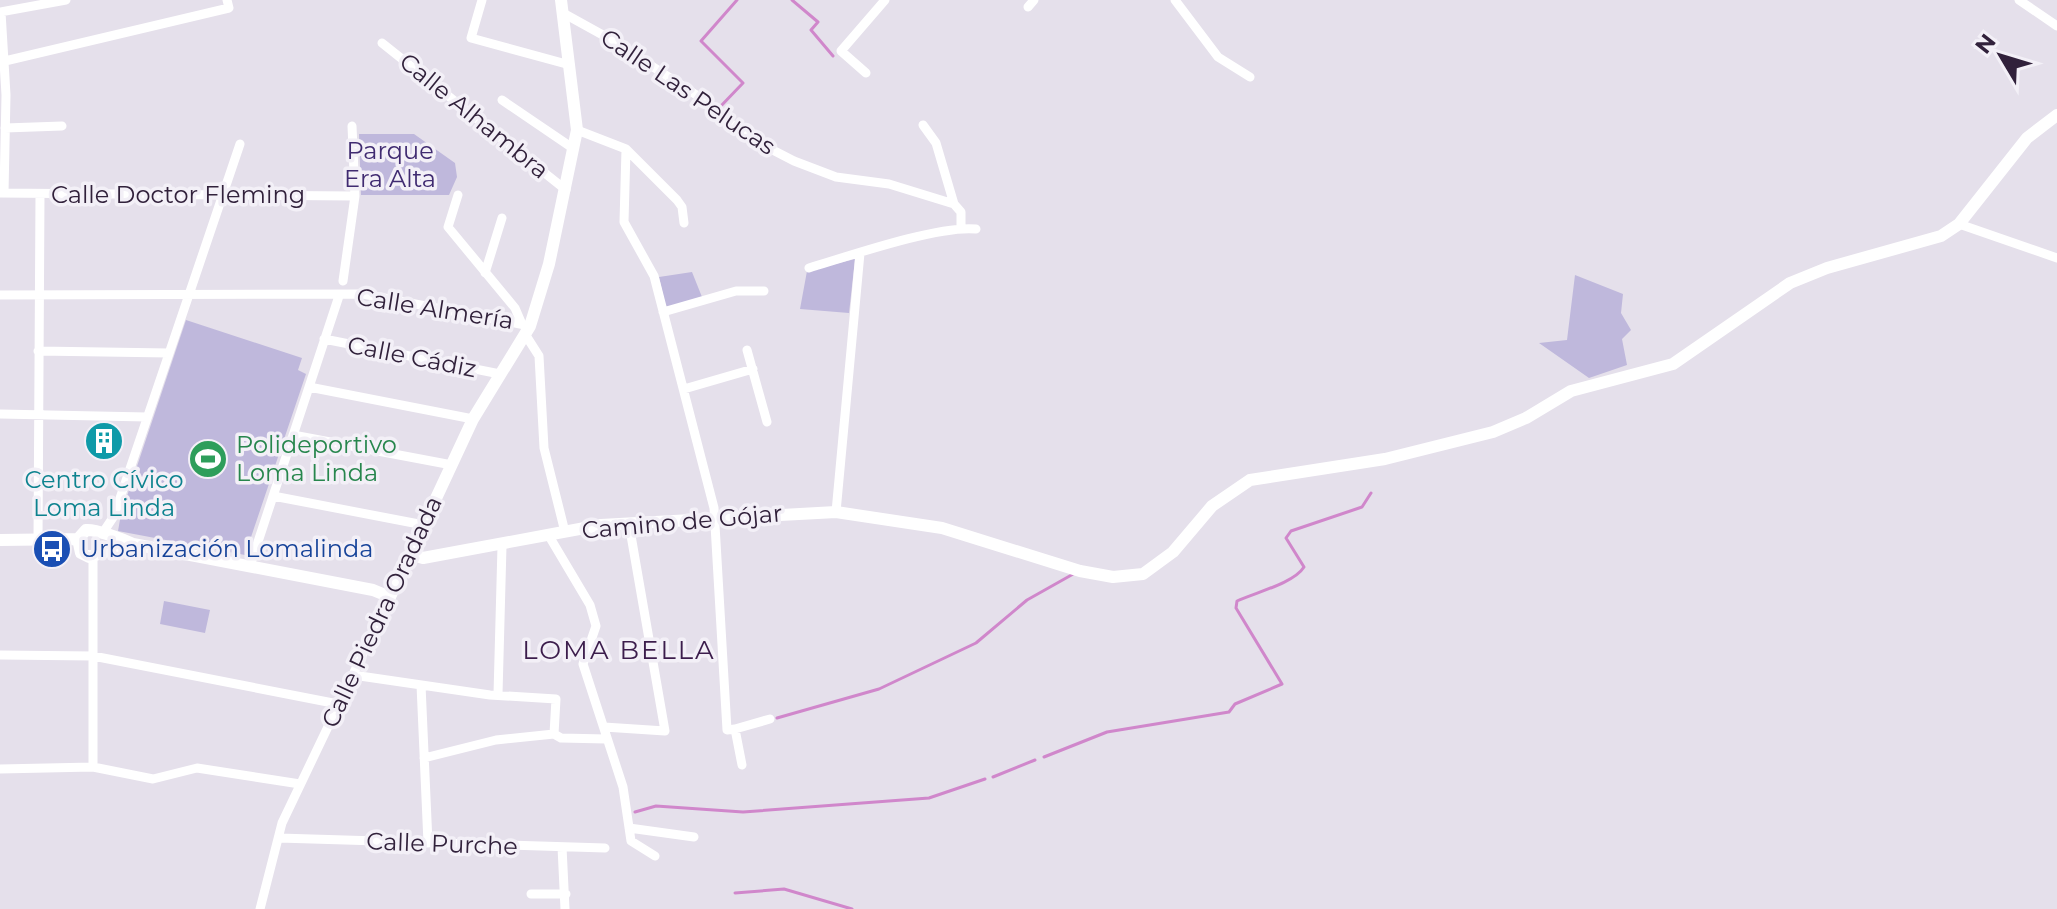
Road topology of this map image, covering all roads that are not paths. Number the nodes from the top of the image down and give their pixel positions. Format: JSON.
{"nodes":[{"id":1,"x":66,"y":0,"type":"edge"},
{"id":2,"x":482,"y":0,"type":"edge"},
{"id":3,"x":885,"y":0,"type":"edge"},
{"id":4,"x":1175,"y":0,"type":"edge"},
{"id":5,"x":2019,"y":0,"type":"edge"},
{"id":6,"x":228,"y":4,"type":"edge"},
{"id":7,"x":562,"y":7,"type":"edge"},
{"id":8,"x":1,"y":12,"type":"edge"},
{"id":9,"x":2057,"y":26,"type":"edge"},
{"id":10,"x":382,"y":43,"type":"dead end"},
{"id":11,"x":5,"y":61,"type":"junction"},
{"id":12,"x":570,"y":65,"type":"junction"},
{"id":13,"x":866,"y":73,"type":"dead end"},
{"id":14,"x":1250,"y":77,"type":"dead end"},
{"id":15,"x":502,"y":100,"type":"dead end"},
{"id":16,"x":2057,"y":115,"type":"edge"},
{"id":17,"x":923,"y":125,"type":"dead end"},
{"id":18,"x":62,"y":126,"type":"dead end"},
{"id":19,"x":352,"y":126,"type":"dead end"},
{"id":20,"x":5,"y":128,"type":"junction"},
{"id":21,"x":577,"y":130,"type":"junction"},
{"id":22,"x":240,"y":144,"type":"dead end"},
{"id":23,"x":574,"y":149,"type":"junction"},
{"id":24,"x":626,"y":149,"type":"junction"},
{"id":25,"x":566,"y":190,"type":"junction"},
{"id":26,"x":2,"y":193,"type":"edge"},
{"id":27,"x":40,"y":194,"type":"junction"},
{"id":28,"x":458,"y":195,"type":"dead end"},
{"id":29,"x":222,"y":196,"type":"junction"},
{"id":30,"x":355,"y":196,"type":"junction"},
{"id":31,"x":958,"y":208,"type":"junction"},
{"id":32,"x":502,"y":218,"type":"dead end"},
{"id":33,"x":684,"y":223,"type":"dead end"},
{"id":34,"x":1959,"y":224,"type":"junction"},
{"id":35,"x":961,"y":229,"type":"junction"},
{"id":36,"x":976,"y":229,"type":"dead end"},
{"id":37,"x":860,"y":253,"type":"junction"},
{"id":38,"x":2057,"y":258,"type":"edge"},
{"id":39,"x":809,"y":268,"type":"dead end"},
{"id":40,"x":485,"y":273,"type":"junction"},
{"id":41,"x":343,"y":281,"type":"dead end"},
{"id":42,"x":764,"y":291,"type":"dead end"},
{"id":43,"x":0,"y":295,"type":"edge"},
{"id":44,"x":38,"y":295,"type":"junction"},
{"id":45,"x":188,"y":295,"type":"junction"},
{"id":46,"x":339,"y":296,"type":"junction"},
{"id":47,"x":506,"y":300,"type":"junction"},
{"id":48,"x":663,"y":312,"type":"junction"},
{"id":49,"x":508,"y":322,"type":"junction"},
{"id":50,"x":525,"y":327,"type":"junction"},
{"id":51,"x":324,"y":339,"type":"junction"},
{"id":52,"x":747,"y":350,"type":"dead end"},
{"id":53,"x":38,"y":351,"type":"junction"},
{"id":54,"x":169,"y":353,"type":"junction"},
{"id":55,"x":753,"y":369,"type":"junction"},
{"id":56,"x":500,"y":374,"type":"junction"},
{"id":57,"x":309,"y":387,"type":"junction"},
{"id":58,"x":684,"y":389,"type":"junction"},
{"id":59,"x":0,"y":414,"type":"edge"},
{"id":60,"x":39,"y":414,"type":"junction"},
{"id":61,"x":147,"y":417,"type":"junction"},
{"id":62,"x":473,"y":419,"type":"junction"},
{"id":63,"x":767,"y":422,"type":"dead end"},
{"id":64,"x":293,"y":435,"type":"junction"},
{"id":65,"x":452,"y":465,"type":"junction"},
{"id":66,"x":273,"y":496,"type":"junction"},
{"id":67,"x":836,"y":512,"type":"junction"},
{"id":68,"x":715,"y":519,"type":"junction"},
{"id":69,"x":629,"y":524,"type":"junction"},
{"id":70,"x":424,"y":525,"type":"junction"},
{"id":71,"x":565,"y":532,"type":"junction"},
{"id":72,"x":103,"y":535,"type":"junction"},
{"id":73,"x":549,"y":536,"type":"junction"},
{"id":74,"x":78,"y":539,"type":"junction"},
{"id":75,"x":0,"y":540,"type":"edge"},
{"id":76,"x":38,"y":540,"type":"junction"},
{"id":77,"x":133,"y":544,"type":"junction"},
{"id":78,"x":502,"y":546,"type":"junction"},
{"id":79,"x":98,"y":554,"type":"junction"},
{"id":80,"x":410,"y":554,"type":"junction"},
{"id":81,"x":250,"y":566,"type":"junction"},
{"id":82,"x":373,"y":590,"type":"junction"},
{"id":83,"x":391,"y":594,"type":"junction"},
{"id":84,"x":383,"y":612,"type":"junction"},
{"id":85,"x":0,"y":655,"type":"edge"},
{"id":86,"x":93,"y":656,"type":"junction"},
{"id":87,"x":353,"y":675,"type":"junction"},
{"id":88,"x":421,"y":685,"type":"junction"},
{"id":89,"x":498,"y":694,"type":"junction"},
{"id":90,"x":338,"y":704,"type":"junction"},
{"id":91,"x":770,"y":719,"type":"dead end"},
{"id":92,"x":604,"y":727,"type":"junction"},
{"id":93,"x":735,"y":729,"type":"junction"},
{"id":94,"x":554,"y":734,"type":"junction"},
{"id":95,"x":606,"y":739,"type":"junction"},
{"id":96,"x":424,"y":758,"type":"junction"},
{"id":97,"x":742,"y":765,"type":"dead end"},
{"id":98,"x":93,"y":767,"type":"junction"},
{"id":99,"x":0,"y":769,"type":"edge"},
{"id":100,"x":300,"y":784,"type":"junction"},
{"id":101,"x":629,"y":828,"type":"junction"},
{"id":102,"x":694,"y":837,"type":"dead end"},
{"id":103,"x":279,"y":838,"type":"junction"},
{"id":104,"x":428,"y":843,"type":"junction"},
{"id":105,"x":562,"y":847,"type":"junction"},
{"id":106,"x":605,"y":848,"type":"dead end"},
{"id":107,"x":655,"y":856,"type":"dead end"},
{"id":108,"x":531,"y":894,"type":"dead end"},
{"id":109,"x":566,"y":894,"type":"junction"},
{"id":110,"x":260,"y":909,"type":"edge"},
{"id":111,"x":565,"y":909,"type":"edge"}],
"edges":[{"from":1,"to":8,"type":"street"},
{"from":2,"to":12,"type":"street"},
{"from":3,"to":13,"type":"street"},
{"from":4,"to":14,"type":"street"},
{"from":5,"to":9,"type":"street"},
{"from":6,"to":11,"type":"street"},
{"from":7,"to":12,"type":"street","name":"Calle Piedra Oradada"},
{"from":7,"to":31,"type":"street","name":"Calle Las Pelucas"},
{"from":8,"to":11,"type":"street"},
{"from":10,"to":25,"type":"street","name":"Calle Alhambra"},
{"from":11,"to":20,"type":"street"},
{"from":12,"to":21,"type":"street","name":"Calle Piedra Oradada"},
{"from":15,"to":23,"type":"street"},
{"from":16,"to":34,"type":"street"},
{"from":17,"to":31,"type":"street"},
{"from":18,"to":20,"type":"street"},
{"from":19,"to":30,"type":"street"},
{"from":20,"to":26,"type":"street"},
{"from":21,"to":23,"type":"street","name":"Calle Piedra Oradada"},
{"from":21,"to":24,"type":"street"},
{"from":22,"to":29,"type":"street"},
{"from":23,"to":25,"type":"street","name":"Calle Piedra Oradada"},
{"from":24,"to":33,"type":"street"},
{"from":24,"to":48,"type":"street"},
{"from":25,"to":50,"type":"street","name":"Calle Piedra Oradada"},
{"from":26,"to":27,"type":"street","name":"Calle Doctor Fleming"},
{"from":27,"to":29,"type":"street","name":"Calle Doctor Fleming"},
{"from":27,"to":44,"type":"street"},
{"from":28,"to":40,"type":"street"},
{"from":29,"to":30,"type":"street","name":"Calle Doctor Fleming"},
{"from":29,"to":45,"type":"street"},
{"from":30,"to":41,"type":"street"},
{"from":31,"to":35,"type":"street"},
{"from":32,"to":40,"type":"street"},
{"from":34,"to":38,"type":"street"},
{"from":34,"to":67,"type":"street","name":"Camino de Gójar"},
{"from":35,"to":36,"type":"street"},
{"from":35,"to":37,"type":"street"},
{"from":37,"to":39,"type":"street"},
{"from":37,"to":67,"type":"street"},
{"from":40,"to":47,"type":"street"},
{"from":42,"to":48,"type":"street"},
{"from":43,"to":44,"type":"street","name":"Calle Almería"},
{"from":44,"to":45,"type":"street","name":"Calle Almería"},
{"from":44,"to":53,"type":"street"},
{"from":45,"to":46,"type":"street","name":"Calle Almería"},
{"from":45,"to":54,"type":"street"},
{"from":46,"to":49,"type":"street","name":"Calle Almería"},
{"from":46,"to":51,"type":"street"},
{"from":47,"to":49,"type":"street"},
{"from":47,"to":50,"type":"street"},
{"from":48,"to":58,"type":"street"},
{"from":49,"to":50,"type":"street","name":"Calle Almería"},
{"from":50,"to":56,"type":"street","name":"Calle Piedra Oradada"},
{"from":50,"to":71,"type":"street"},
{"from":51,"to":56,"type":"street","name":"Calle Cádiz"},
{"from":51,"to":57,"type":"street"},
{"from":52,"to":55,"type":"street"},
{"from":53,"to":54,"type":"street"},
{"from":53,"to":60,"type":"street"},
{"from":54,"to":61,"type":"street"},
{"from":55,"to":58,"type":"street"},
{"from":55,"to":63,"type":"street"},
{"from":56,"to":62,"type":"street","name":"Calle Piedra Oradada"},
{"from":57,"to":62,"type":"street"},
{"from":57,"to":64,"type":"street"},
{"from":58,"to":68,"type":"street"},
{"from":59,"to":60,"type":"street"},
{"from":60,"to":61,"type":"street"},
{"from":60,"to":76,"type":"street"},
{"from":61,"to":72,"type":"street"},
{"from":62,"to":65,"type":"street","name":"Calle Piedra Oradada"},
{"from":64,"to":65,"type":"street"},
{"from":64,"to":66,"type":"street"},
{"from":65,"to":70,"type":"street","name":"Calle Piedra Oradada"},
{"from":66,"to":70,"type":"street"},
{"from":66,"to":81,"type":"street"},
{"from":67,"to":68,"type":"street","name":"Camino de Gójar"},
{"from":68,"to":69,"type":"street","name":"Camino de Gójar"},
{"from":68,"to":93,"type":"street"},
{"from":69,"to":71,"type":"street","name":"Camino de Gójar"},
{"from":69,"to":92,"type":"street"},
{"from":70,"to":80,"type":"street","name":"Calle Piedra Oradada"},
{"from":71,"to":73,"type":"street","name":"Camino de Gójar"},
{"from":72,"to":74,"type":"street"},
{"from":72,"to":77,"type":"street"},
{"from":72,"to":79,"type":"street"},
{"from":73,"to":78,"type":"street","name":"Camino de Gójar"},
{"from":73,"to":92,"type":"street"},
{"from":74,"to":76,"type":"street"},
{"from":74,"to":79,"type":"street"},
{"from":75,"to":76,"type":"street"},
{"from":77,"to":79,"type":"street"},
{"from":77,"to":81,"type":"street"},
{"from":78,"to":80,"type":"street","name":"Camino de Gójar"},
{"from":78,"to":89,"type":"street"},
{"from":79,"to":86,"type":"street"},
{"from":80,"to":83,"type":"street","name":"Calle Piedra Oradada"},
{"from":81,"to":82,"type":"street"},
{"from":82,"to":83,"type":"street"},
{"from":82,"to":84,"type":"street"},
{"from":83,"to":84,"type":"street","name":"Calle Piedra Oradada"},
{"from":84,"to":87,"type":"street","name":"Calle Piedra Oradada"},
{"from":85,"to":86,"type":"street"},
{"from":86,"to":90,"type":"street"},
{"from":86,"to":98,"type":"street"},
{"from":87,"to":88,"type":"street"},
{"from":87,"to":90,"type":"street","name":"Calle Piedra Oradada"},
{"from":88,"to":89,"type":"street"},
{"from":88,"to":96,"type":"street"},
{"from":89,"to":94,"type":"street"},
{"from":90,"to":100,"type":"street","name":"Calle Piedra Oradada"},
{"from":91,"to":93,"type":"street"},
{"from":92,"to":95,"type":"street"},
{"from":93,"to":97,"type":"street"},
{"from":94,"to":95,"type":"street"},
{"from":94,"to":96,"type":"street"},
{"from":95,"to":101,"type":"street"},
{"from":96,"to":104,"type":"street"},
{"from":98,"to":99,"type":"street"},
{"from":98,"to":100,"type":"street"},
{"from":100,"to":103,"type":"street","name":"Calle Piedra Oradada"},
{"from":101,"to":102,"type":"street"},
{"from":101,"to":107,"type":"street"},
{"from":103,"to":104,"type":"street","name":"Calle Purche"},
{"from":103,"to":110,"type":"street","name":"Calle Piedra Oradada"},
{"from":104,"to":105,"type":"street","name":"Calle Purche"},
{"from":105,"to":106,"type":"street","name":"Calle Purche"},
{"from":105,"to":109,"type":"street"},
{"from":108,"to":109,"type":"street"},
{"from":109,"to":111,"type":"street"}]}
